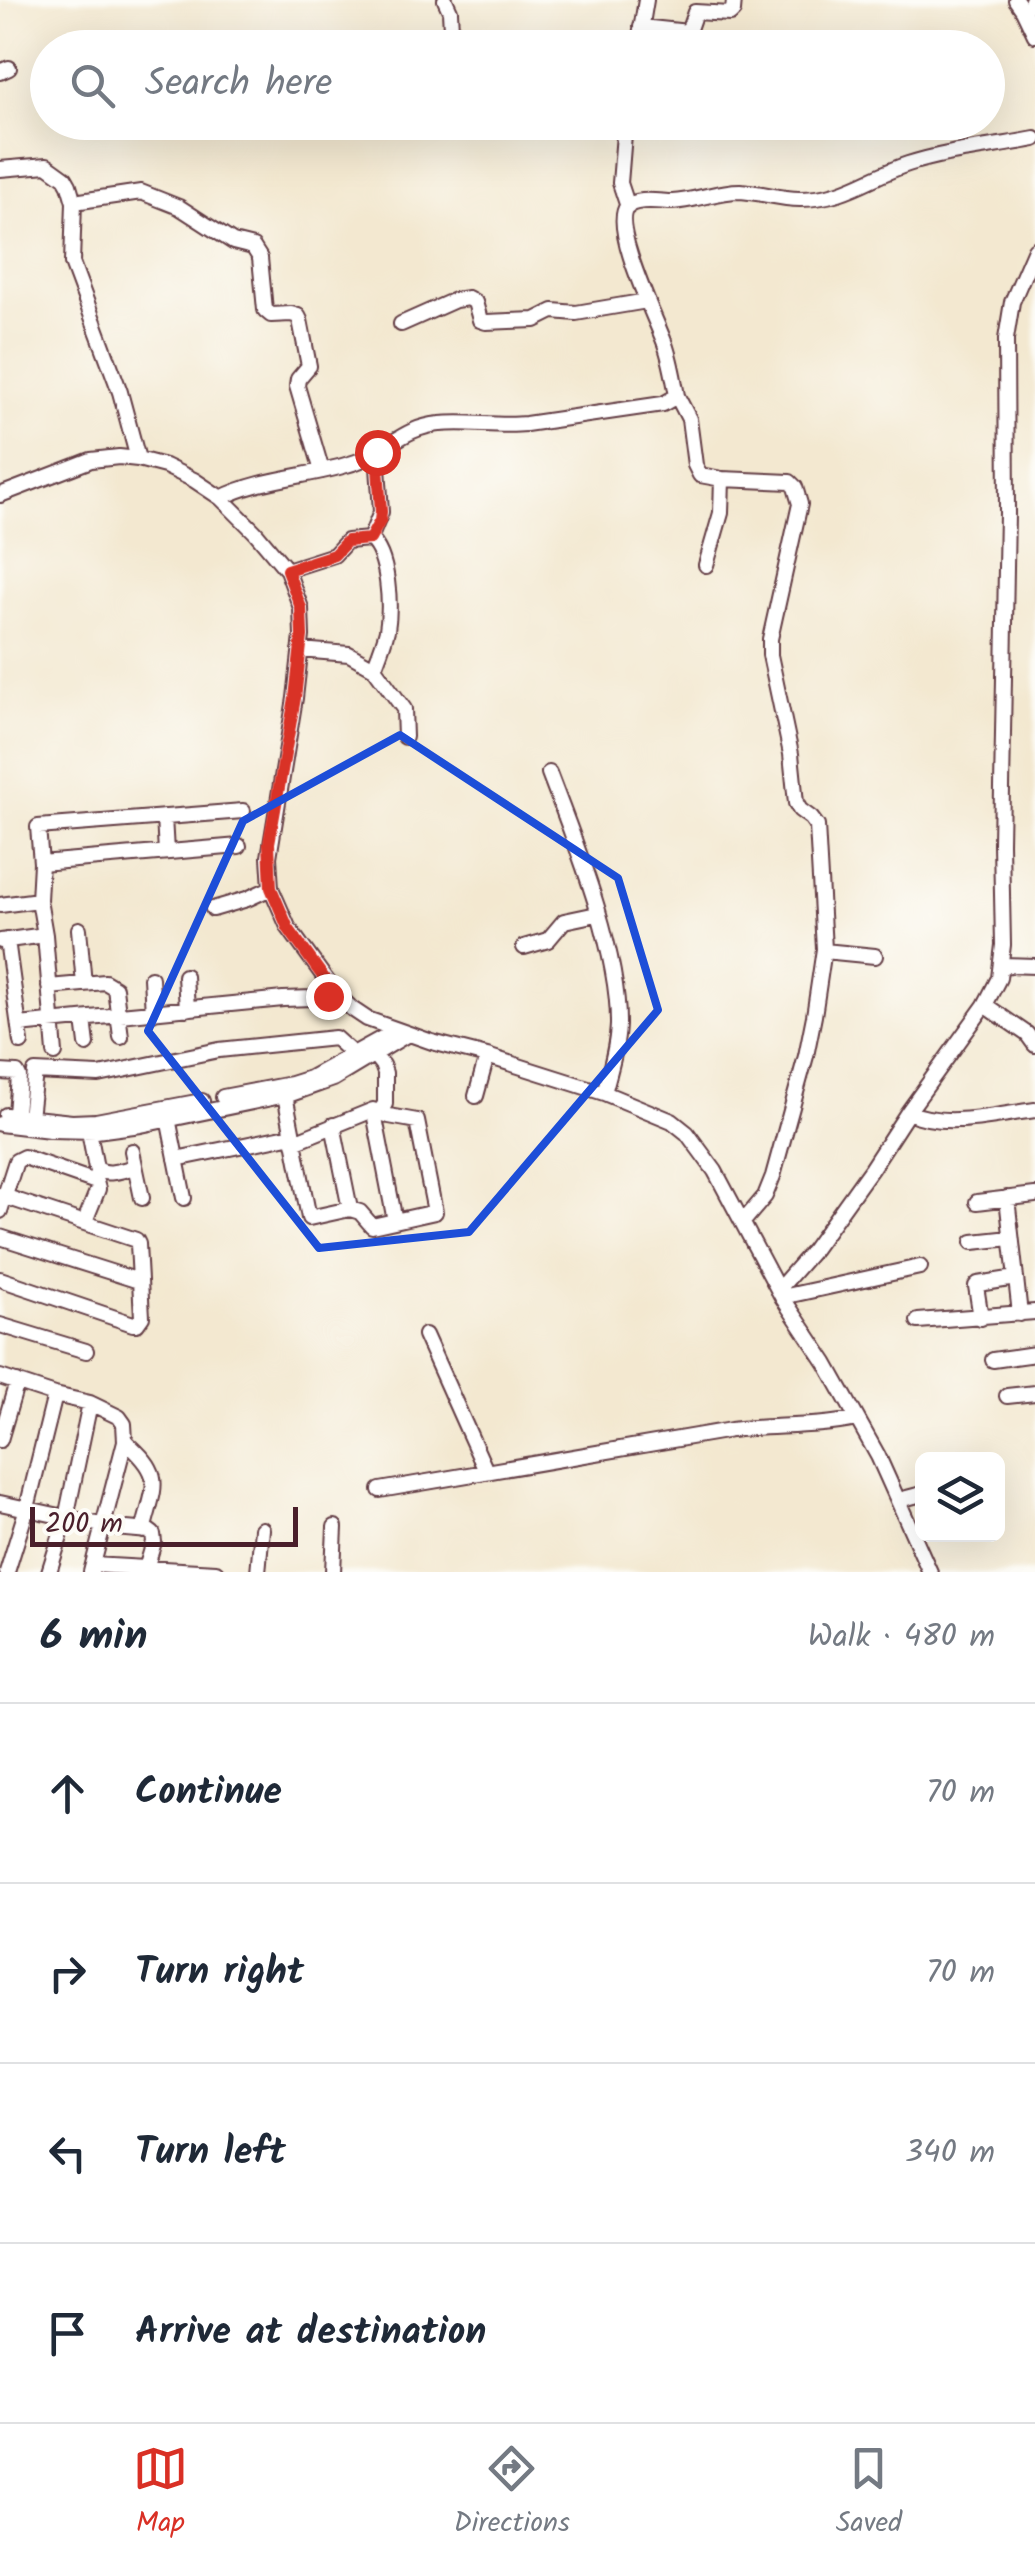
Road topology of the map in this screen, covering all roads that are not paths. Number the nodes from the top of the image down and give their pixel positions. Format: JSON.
{"nodes":[{"id":1,"x":446,"y":0,"type":"edge"},
{"id":2,"x":646,"y":0,"type":"edge"},
{"id":3,"x":734,"y":0,"type":"edge"},
{"id":4,"x":1016,"y":0,"type":"edge"},
{"id":5,"x":641,"y":28,"type":"joint"},
{"id":6,"x":451,"y":30,"type":"edge"},
{"id":7,"x":664,"y":30,"type":"edge"},
{"id":8,"x":689,"y":30,"type":"edge"},
{"id":9,"x":1035,"y":34,"type":"edge"},
{"id":10,"x":1035,"y":138,"type":"edge"},
{"id":11,"x":623,"y":140,"type":"edge"},
{"id":12,"x":0,"y":169,"type":"edge"},
{"id":13,"x":74,"y":202,"type":"junction"},
{"id":14,"x":628,"y":206,"type":"junction"},
{"id":15,"x":1035,"y":249,"type":"edge"},
{"id":16,"x":1032,"y":267,"type":"edge"},
{"id":17,"x":647,"y":300,"type":"junction"},
{"id":18,"x":401,"y":324,"type":"dead end"},
{"id":19,"x":677,"y":396,"type":"junction"},
{"id":20,"x":377,"y":452,"type":"junction"},
{"id":21,"x":138,"y":459,"type":"junction"},
{"id":22,"x":322,"y":471,"type":"junction"},
{"id":23,"x":722,"y":479,"type":"junction"},
{"id":24,"x":0,"y":495,"type":"edge"},
{"id":25,"x":221,"y":498,"type":"junction"},
{"id":26,"x":370,"y":539,"type":"junction"},
{"id":27,"x":706,"y":565,"type":"dead end"},
{"id":28,"x":287,"y":570,"type":"junction"},
{"id":29,"x":300,"y":650,"type":"junction"},
{"id":30,"x":374,"y":668,"type":"junction"},
{"id":31,"x":405,"y":737,"type":"dead end"},
{"id":32,"x":549,"y":773,"type":"dead end"},
{"id":33,"x":242,"y":811,"type":"dead end"},
{"id":34,"x":164,"y":817,"type":"junction"},
{"id":35,"x":239,"y":846,"type":"dead end"},
{"id":36,"x":166,"y":852,"type":"junction"},
{"id":37,"x":41,"y":863,"type":"junction"},
{"id":38,"x":260,"y":893,"type":"junction"},
{"id":39,"x":39,"y":900,"type":"junction"},
{"id":40,"x":0,"y":905,"type":"edge"},
{"id":41,"x":213,"y":909,"type":"dead end"},
{"id":42,"x":597,"y":914,"type":"junction"},
{"id":43,"x":79,"y":929,"type":"dead end"},
{"id":44,"x":45,"y":935,"type":"junction"},
{"id":45,"x":4,"y":940,"type":"edge"},
{"id":46,"x":524,"y":947,"type":"dead end"},
{"id":47,"x":824,"y":951,"type":"junction"},
{"id":48,"x":875,"y":956,"type":"dead end"},
{"id":49,"x":1002,"y":965,"type":"junction"},
{"id":50,"x":1035,"y":966,"type":"edge"},
{"id":51,"x":185,"y":976,"type":"dead end"},
{"id":52,"x":151,"y":978,"type":"dead end"},
{"id":53,"x":84,"y":984,"type":"junction"},
{"id":54,"x":49,"y":987,"type":"junction"},
{"id":55,"x":325,"y":995,"type":"junction"},
{"id":56,"x":985,"y":1005,"type":"junction"},
{"id":57,"x":187,"y":1009,"type":"junction"},
{"id":58,"x":153,"y":1013,"type":"junction"},
{"id":59,"x":119,"y":1016,"type":"junction"},
{"id":60,"x":84,"y":1020,"type":"junction"},
{"id":61,"x":52,"y":1022,"type":"junction"},
{"id":62,"x":19,"y":1025,"type":"junction"},
{"id":63,"x":402,"y":1032,"type":"junction"},
{"id":64,"x":122,"y":1037,"type":"dead end"},
{"id":65,"x":21,"y":1042,"type":"dead end"},
{"id":66,"x":87,"y":1044,"type":"dead end"},
{"id":67,"x":1035,"y":1045,"type":"edge"},
{"id":68,"x":372,"y":1051,"type":"junction"},
{"id":69,"x":56,"y":1054,"type":"dead end"},
{"id":70,"x":354,"y":1056,"type":"junction"},
{"id":71,"x":485,"y":1064,"type":"junction"},
{"id":72,"x":0,"y":1072,"type":"edge"},
{"id":73,"x":604,"y":1092,"type":"junction"},
{"id":74,"x":285,"y":1095,"type":"junction"},
{"id":75,"x":476,"y":1096,"type":"dead end"},
{"id":76,"x":1035,"y":1110,"type":"edge"},
{"id":77,"x":379,"y":1112,"type":"junction"},
{"id":78,"x":908,"y":1112,"type":"junction"},
{"id":79,"x":168,"y":1118,"type":"junction"},
{"id":80,"x":12,"y":1120,"type":"edge"},
{"id":81,"x":334,"y":1126,"type":"junction"},
{"id":82,"x":89,"y":1131,"type":"junction"},
{"id":83,"x":294,"y":1139,"type":"junction"},
{"id":84,"x":132,"y":1151,"type":"dead end"},
{"id":85,"x":176,"y":1159,"type":"junction"},
{"id":86,"x":135,"y":1167,"type":"junction"},
{"id":87,"x":1035,"y":1194,"type":"edge"},
{"id":88,"x":2,"y":1195,"type":"edge"},
{"id":89,"x":142,"y":1198,"type":"dead end"},
{"id":90,"x":184,"y":1198,"type":"dead end"},
{"id":91,"x":1007,"y":1198,"type":"junction"},
{"id":92,"x":978,"y":1202,"type":"dead end"},
{"id":93,"x":350,"y":1209,"type":"junction"},
{"id":94,"x":0,"y":1211,"type":"edge"},
{"id":95,"x":85,"y":1221,"type":"junction"},
{"id":96,"x":395,"y":1221,"type":"junction"},
{"id":97,"x":743,"y":1222,"type":"junction"},
{"id":98,"x":0,"y":1237,"type":"edge"},
{"id":99,"x":1012,"y":1238,"type":"junction"},
{"id":100,"x":973,"y":1242,"type":"dead end"},
{"id":101,"x":920,"y":1267,"type":"dead end"},
{"id":102,"x":1016,"y":1278,"type":"junction"},
{"id":103,"x":0,"y":1279,"type":"edge"},
{"id":104,"x":140,"y":1281,"type":"junction"},
{"id":105,"x":780,"y":1294,"type":"junction"},
{"id":106,"x":1028,"y":1313,"type":"edge"},
{"id":107,"x":981,"y":1318,"type":"junction"},
{"id":108,"x":918,"y":1322,"type":"dead end"},
{"id":109,"x":0,"y":1325,"type":"edge"},
{"id":110,"x":425,"y":1335,"type":"dead end"},
{"id":111,"x":86,"y":1351,"type":"dead end"},
{"id":112,"x":1035,"y":1354,"type":"edge"},
{"id":113,"x":993,"y":1360,"type":"dead end"},
{"id":114,"x":0,"y":1377,"type":"edge"},
{"id":115,"x":17,"y":1382,"type":"junction"},
{"id":116,"x":1035,"y":1392,"type":"edge"},
{"id":117,"x":54,"y":1395,"type":"junction"},
{"id":118,"x":1008,"y":1396,"type":"dead end"},
{"id":119,"x":90,"y":1404,"type":"junction"},
{"id":120,"x":846,"y":1421,"type":"junction"},
{"id":121,"x":0,"y":1440,"type":"edge"},
{"id":122,"x":124,"y":1441,"type":"junction"},
{"id":123,"x":486,"y":1470,"type":"junction"},
{"id":124,"x":380,"y":1490,"type":"dead end"},
{"id":125,"x":915,"y":1496,"type":"edge"},
{"id":126,"x":899,"y":1500,"type":"junction"},
{"id":127,"x":0,"y":1503,"type":"edge"},
{"id":128,"x":27,"y":1508,"type":"junction"},
{"id":129,"x":66,"y":1518,"type":"junction"},
{"id":130,"x":101,"y":1524,"type":"junction"},
{"id":131,"x":336,"y":1527,"type":"dead end"},
{"id":132,"x":262,"y":1529,"type":"dead end"},
{"id":133,"x":143,"y":1530,"type":"junction"},
{"id":134,"x":92,"y":1569,"type":"edge"},
{"id":135,"x":145,"y":1570,"type":"edge"},
{"id":136,"x":7,"y":1572,"type":"edge"},
{"id":137,"x":49,"y":1572,"type":"edge"},
{"id":138,"x":216,"y":1572,"type":"edge"},
{"id":139,"x":258,"y":1572,"type":"edge"},
{"id":140,"x":333,"y":1572,"type":"edge"},
{"id":141,"x":930,"y":1572,"type":"edge"}],
"edges":[{"from":1,"to":6,"type":"street"},
{"from":2,"to":5,"type":"street"},
{"from":3,"to":8,"type":"street"},
{"from":4,"to":9,"type":"street"},
{"from":5,"to":7,"type":"street"},
{"from":10,"to":14,"type":"street"},
{"from":11,"to":14,"type":"street"},
{"from":12,"to":13,"type":"street"},
{"from":13,"to":21,"type":"street"},
{"from":13,"to":22,"type":"street"},
{"from":14,"to":17,"type":"street"},
{"from":15,"to":16,"type":"street"},
{"from":16,"to":49,"type":"street"},
{"from":17,"to":18,"type":"street"},
{"from":17,"to":19,"type":"street"},
{"from":19,"to":20,"type":"street"},
{"from":19,"to":23,"type":"street"},
{"from":20,"to":22,"type":"street"},
{"from":20,"to":26,"type":"street"},
{"from":21,"to":24,"type":"street"},
{"from":21,"to":25,"type":"street"},
{"from":22,"to":25,"type":"street"},
{"from":23,"to":27,"type":"street"},
{"from":23,"to":47,"type":"street"},
{"from":25,"to":28,"type":"street"},
{"from":26,"to":28,"type":"street"},
{"from":26,"to":30,"type":"street"},
{"from":28,"to":29,"type":"street"},
{"from":29,"to":30,"type":"street"},
{"from":29,"to":38,"type":"street"},
{"from":30,"to":31,"type":"street"},
{"from":32,"to":42,"type":"street"},
{"from":33,"to":34,"type":"street"},
{"from":34,"to":36,"type":"street"},
{"from":34,"to":37,"type":"street"},
{"from":35,"to":36,"type":"street"},
{"from":36,"to":37,"type":"street"},
{"from":37,"to":39,"type":"street"},
{"from":38,"to":41,"type":"street"},
{"from":38,"to":55,"type":"street"},
{"from":39,"to":40,"type":"street"},
{"from":39,"to":44,"type":"street"},
{"from":42,"to":46,"type":"street"},
{"from":42,"to":73,"type":"street"},
{"from":43,"to":53,"type":"street"},
{"from":44,"to":45,"type":"street"},
{"from":44,"to":54,"type":"street"},
{"from":45,"to":62,"type":"street"},
{"from":47,"to":48,"type":"street"},
{"from":47,"to":97,"type":"street"},
{"from":49,"to":50,"type":"street"},
{"from":49,"to":56,"type":"street"},
{"from":51,"to":57,"type":"street"},
{"from":52,"to":58,"type":"street"},
{"from":53,"to":54,"type":"street"},
{"from":53,"to":59,"type":"street"},
{"from":54,"to":61,"type":"street"},
{"from":55,"to":57,"type":"street"},
{"from":55,"to":63,"type":"street"},
{"from":56,"to":67,"type":"street"},
{"from":56,"to":78,"type":"street"},
{"from":57,"to":58,"type":"street"},
{"from":58,"to":59,"type":"street"},
{"from":59,"to":60,"type":"street"},
{"from":59,"to":64,"type":"street"},
{"from":60,"to":61,"type":"street"},
{"from":60,"to":66,"type":"street"},
{"from":61,"to":62,"type":"street"},
{"from":61,"to":69,"type":"street"},
{"from":62,"to":65,"type":"street"},
{"from":63,"to":68,"type":"street"},
{"from":63,"to":71,"type":"street"},
{"from":68,"to":70,"type":"street"},
{"from":68,"to":74,"type":"street"},
{"from":68,"to":77,"type":"street"},
{"from":70,"to":80,"type":"street"},
{"from":70,"to":80,"type":"street"},
{"from":71,"to":73,"type":"street"},
{"from":71,"to":75,"type":"street"},
{"from":72,"to":80,"type":"street"},
{"from":73,"to":97,"type":"street"},
{"from":74,"to":79,"type":"street"},
{"from":74,"to":83,"type":"street"},
{"from":76,"to":78,"type":"street"},
{"from":77,"to":81,"type":"street"},
{"from":77,"to":96,"type":"street"},
{"from":77,"to":96,"type":"street"},
{"from":78,"to":105,"type":"street"},
{"from":79,"to":82,"type":"street"},
{"from":79,"to":85,"type":"street"},
{"from":80,"to":82,"type":"street"},
{"from":81,"to":83,"type":"street"},
{"from":81,"to":93,"type":"street"},
{"from":82,"to":86,"type":"street"},
{"from":83,"to":85,"type":"street"},
{"from":83,"to":93,"type":"street"},
{"from":84,"to":86,"type":"street"},
{"from":85,"to":90,"type":"street"},
{"from":86,"to":89,"type":"street"},
{"from":87,"to":91,"type":"street"},
{"from":88,"to":94,"type":"street"},
{"from":88,"to":95,"type":"street"},
{"from":88,"to":95,"type":"street"},
{"from":91,"to":92,"type":"street"},
{"from":91,"to":99,"type":"street"},
{"from":93,"to":96,"type":"street"},
{"from":95,"to":104,"type":"street"},
{"from":97,"to":105,"type":"street"},
{"from":98,"to":104,"type":"street"},
{"from":99,"to":100,"type":"street"},
{"from":99,"to":102,"type":"street"},
{"from":101,"to":105,"type":"street"},
{"from":102,"to":106,"type":"street"},
{"from":102,"to":107,"type":"street"},
{"from":103,"to":104,"type":"street"},
{"from":105,"to":120,"type":"street"},
{"from":106,"to":107,"type":"street"},
{"from":107,"to":108,"type":"street"},
{"from":109,"to":111,"type":"street"},
{"from":110,"to":123,"type":"street"},
{"from":112,"to":113,"type":"street"},
{"from":114,"to":115,"type":"street"},
{"from":115,"to":117,"type":"street"},
{"from":115,"to":121,"type":"street"},
{"from":116,"to":118,"type":"street"},
{"from":117,"to":119,"type":"street"},
{"from":117,"to":128,"type":"street"},
{"from":119,"to":122,"type":"street"},
{"from":119,"to":129,"type":"street"},
{"from":120,"to":123,"type":"street"},
{"from":120,"to":126,"type":"street"},
{"from":122,"to":130,"type":"street"},
{"from":122,"to":133,"type":"street"},
{"from":123,"to":124,"type":"street"},
{"from":125,"to":126,"type":"street"},
{"from":126,"to":141,"type":"street"},
{"from":127,"to":128,"type":"street"},
{"from":128,"to":129,"type":"street"},
{"from":128,"to":136,"type":"street"},
{"from":129,"to":130,"type":"street"},
{"from":129,"to":137,"type":"street"},
{"from":130,"to":133,"type":"street"},
{"from":130,"to":134,"type":"street"},
{"from":131,"to":140,"type":"street"},
{"from":132,"to":139,"type":"street"},
{"from":133,"to":135,"type":"street"},
{"from":134,"to":135,"type":"street"},
{"from":135,"to":138,"type":"street"}]}
